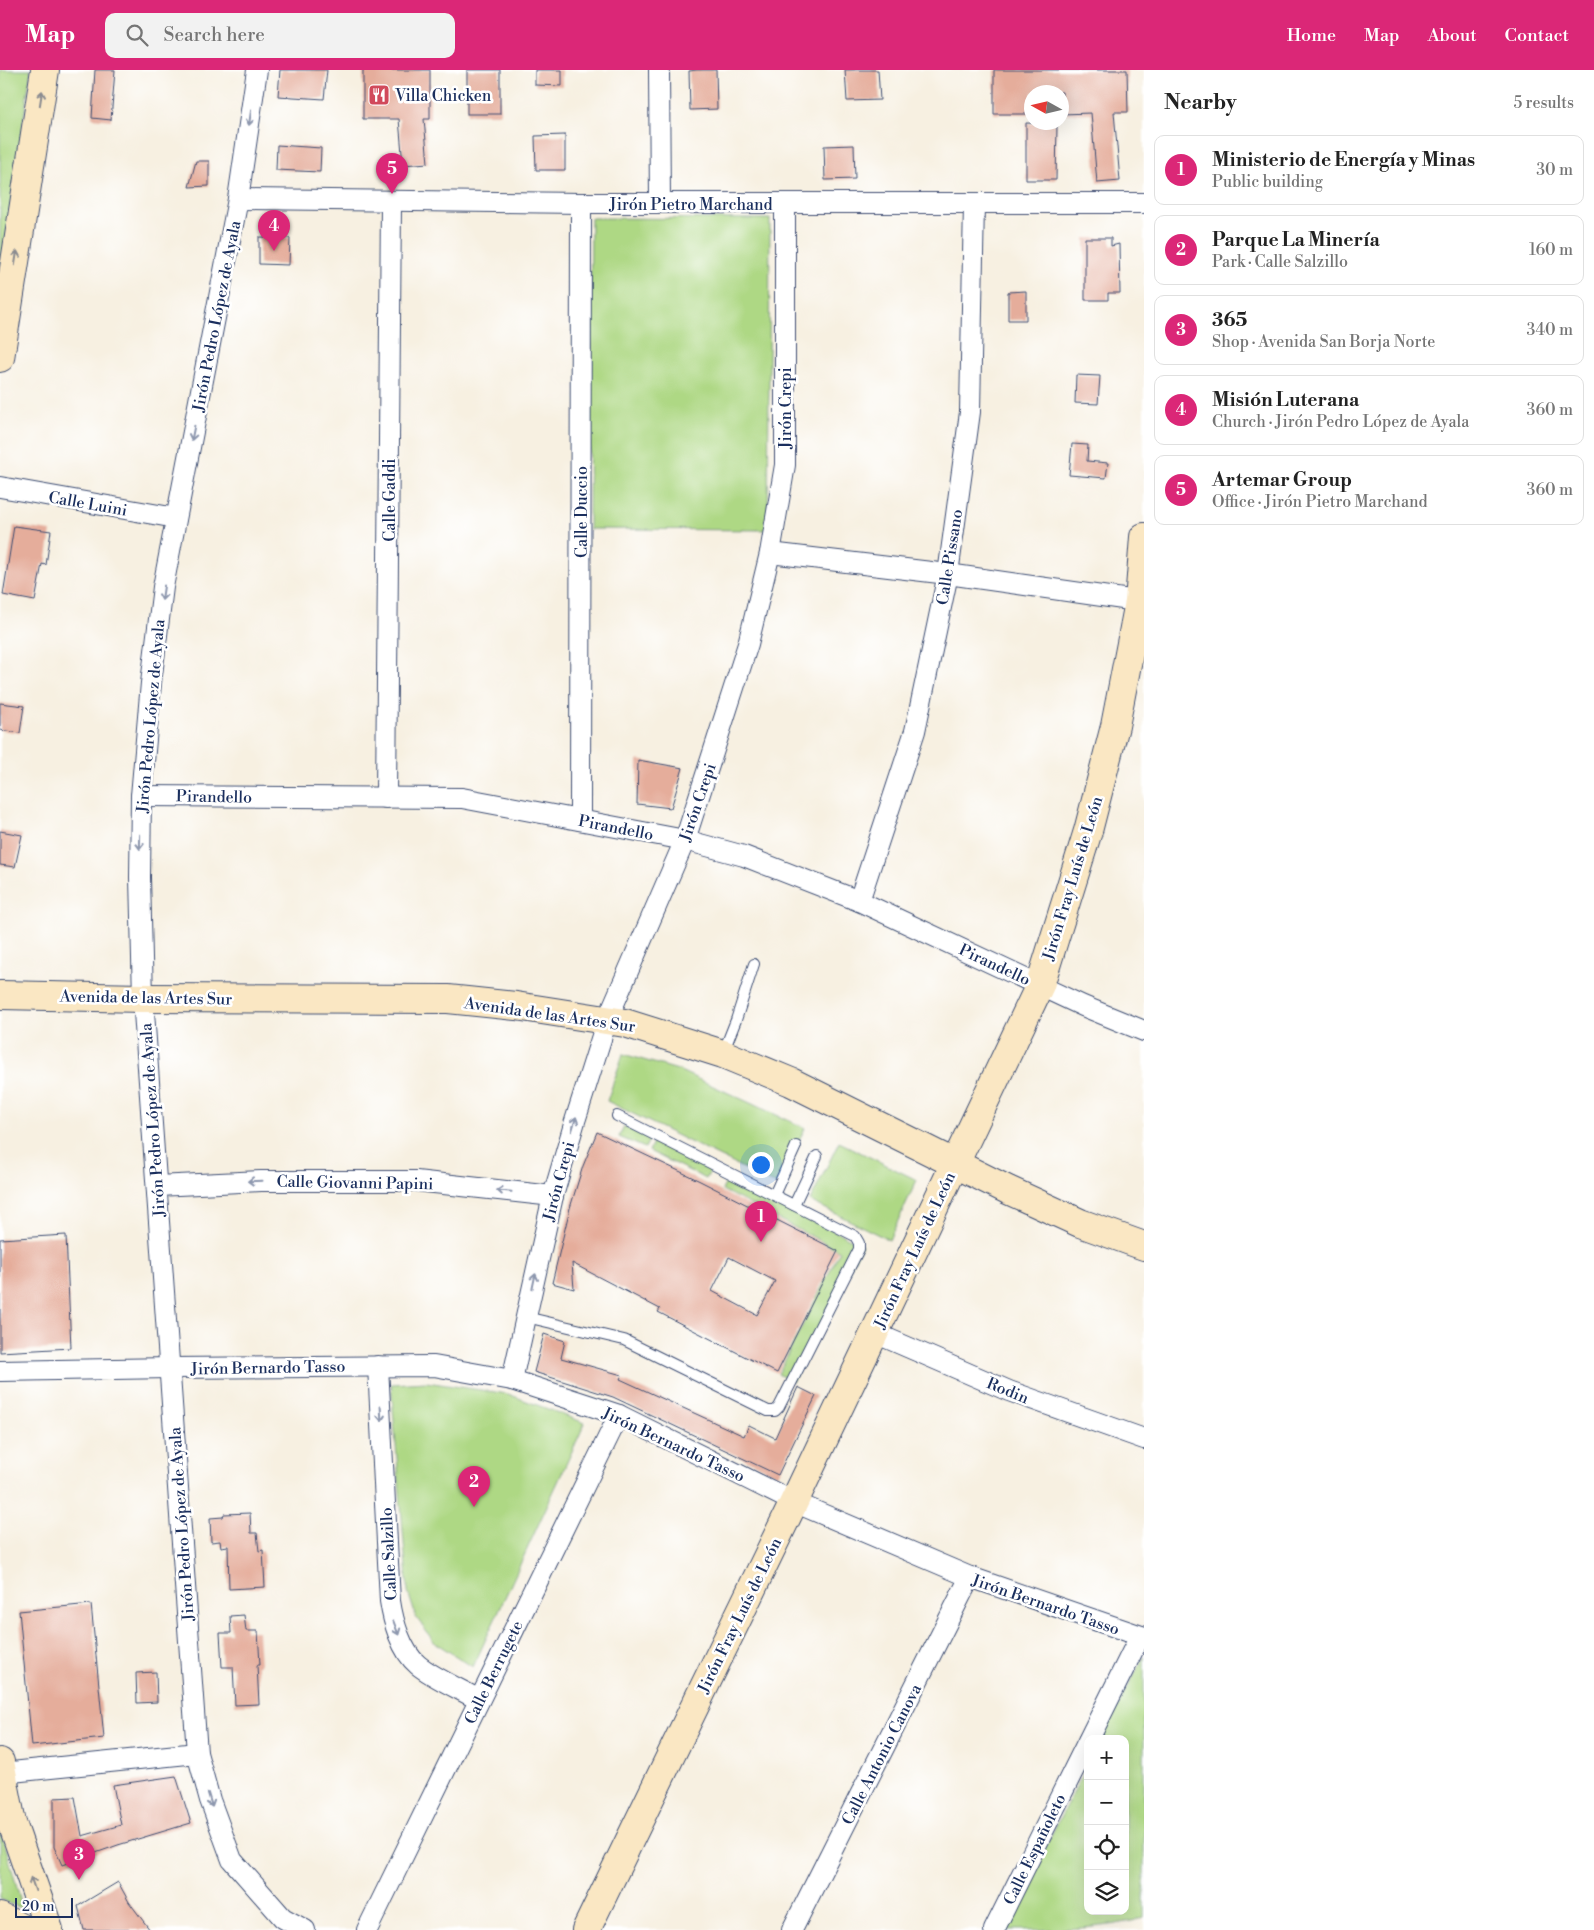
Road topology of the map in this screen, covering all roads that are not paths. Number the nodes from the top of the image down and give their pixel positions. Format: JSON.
{"nodes":[{"id":1,"x":45,"y":70,"type":"edge"},
{"id":2,"x":257,"y":70,"type":"edge"},
{"id":3,"x":658,"y":70,"type":"edge"},
{"id":4,"x":238,"y":199,"type":"junction"},
{"id":5,"x":391,"y":202,"type":"junction"},
{"id":6,"x":660,"y":203,"type":"junction"},
{"id":7,"x":974,"y":203,"type":"junction"},
{"id":8,"x":581,"y":204,"type":"junction"},
{"id":9,"x":785,"y":204,"type":"junction"},
{"id":10,"x":1144,"y":204,"type":"edge"},
{"id":11,"x":0,"y":358,"type":"edge"},
{"id":12,"x":0,"y":487,"type":"edge"},
{"id":13,"x":176,"y":518,"type":"junction"},
{"id":14,"x":1144,"y":536,"type":"edge"},
{"id":15,"x":770,"y":552,"type":"junction"},
{"id":16,"x":948,"y":574,"type":"junction"},
{"id":17,"x":1142,"y":602,"type":"edge"},
{"id":18,"x":141,"y":796,"type":"junction"},
{"id":19,"x":386,"y":798,"type":"junction"},
{"id":20,"x":580,"y":820,"type":"junction"},
{"id":21,"x":685,"y":840,"type":"junction"},
{"id":22,"x":859,"y":901,"type":"junction"},
{"id":23,"x":754,"y":964,"type":"dead end"},
{"id":24,"x":1040,"y":985,"type":"junction"},
{"id":25,"x":0,"y":995,"type":"edge"},
{"id":26,"x":144,"y":998,"type":"junction"},
{"id":27,"x":607,"y":1020,"type":"junction"},
{"id":28,"x":1144,"y":1031,"type":"edge"},
{"id":29,"x":723,"y":1054,"type":"junction"},
{"id":30,"x":617,"y":1116,"type":"dead end"},
{"id":31,"x":796,"y":1146,"type":"dead end"},
{"id":32,"x":817,"y":1156,"type":"dead end"},
{"id":33,"x":955,"y":1164,"type":"junction"},
{"id":34,"x":157,"y":1186,"type":"junction"},
{"id":35,"x":774,"y":1195,"type":"junction"},
{"id":36,"x":553,"y":1196,"type":"junction"},
{"id":37,"x":794,"y":1205,"type":"junction"},
{"id":38,"x":1144,"y":1246,"type":"edge"},
{"id":39,"x":526,"y":1317,"type":"junction"},
{"id":40,"x":874,"y":1333,"type":"junction"},
{"id":41,"x":378,"y":1366,"type":"junction"},
{"id":42,"x":170,"y":1368,"type":"junction"},
{"id":43,"x":0,"y":1371,"type":"edge"},
{"id":44,"x":512,"y":1380,"type":"junction"},
{"id":45,"x":619,"y":1415,"type":"junction"},
{"id":46,"x":1144,"y":1439,"type":"edge"},
{"id":47,"x":794,"y":1502,"type":"junction"},
{"id":48,"x":970,"y":1577,"type":"junction"},
{"id":49,"x":1142,"y":1637,"type":"edge"},
{"id":50,"x":479,"y":1700,"type":"junction"},
{"id":51,"x":1091,"y":1735,"type":"edge"},
{"id":52,"x":1084,"y":1748,"type":"edge"},
{"id":53,"x":197,"y":1753,"type":"junction"},
{"id":54,"x":1,"y":1767,"type":"edge"},
{"id":55,"x":0,"y":1917,"type":"edge"},
{"id":56,"x":25,"y":1930,"type":"edge"},
{"id":57,"x":49,"y":1930,"type":"edge"},
{"id":58,"x":305,"y":1930,"type":"edge"},
{"id":59,"x":367,"y":1930,"type":"edge"},
{"id":60,"x":586,"y":1930,"type":"edge"},
{"id":61,"x":792,"y":1930,"type":"edge"},
{"id":62,"x":994,"y":1930,"type":"edge"}],
"edges":[{"from":11,"to":1,"type":"street","one_way":true},
{"from":2,"to":4,"type":"street","name":"Jirón Pedro López de Ayala","one_way":true},
{"from":3,"to":6,"type":"street"},
{"from":4,"to":5,"type":"street","name":"Jirón Pietro Marchand"},
{"from":4,"to":13,"type":"street","name":"Jirón Pedro López de Ayala","one_way":true},
{"from":5,"to":8,"type":"street","name":"Jirón Pietro Marchand"},
{"from":5,"to":19,"type":"street","name":"Calle Gaddi"},
{"from":6,"to":8,"type":"street","name":"Jirón Pietro Marchand"},
{"from":6,"to":9,"type":"street","name":"Jirón Pietro Marchand"},
{"from":7,"to":9,"type":"street","name":"Jirón Pietro Marchand"},
{"from":7,"to":10,"type":"street","name":"Jirón Pietro Marchand"},
{"from":7,"to":16,"type":"street","name":"Calle Pissano"},
{"from":8,"to":20,"type":"street","name":"Calle Duccio"},
{"from":9,"to":15,"type":"street","name":"Jirón Crepi"},
{"from":12,"to":13,"type":"street","name":"Calle Luini"},
{"from":13,"to":18,"type":"street","name":"Jirón Pedro López de Ayala","one_way":true},
{"from":14,"to":17,"type":"street","name":"Jirón Fray Luís de León"},
{"from":15,"to":16,"type":"street"},
{"from":15,"to":21,"type":"street","name":"Jirón Crepi"},
{"from":16,"to":17,"type":"street"},
{"from":16,"to":22,"type":"street","name":"Calle Pissano"},
{"from":17,"to":24,"type":"street","name":"Jirón Fray Luís de León"},
{"from":18,"to":19,"type":"street","name":"Pirandello"},
{"from":18,"to":26,"type":"street","name":"Jirón Pedro López de Ayala","one_way":true},
{"from":19,"to":20,"type":"street","name":"Pirandello"},
{"from":20,"to":21,"type":"street","name":"Pirandello"},
{"from":21,"to":22,"type":"street","name":"Pirandello"},
{"from":21,"to":27,"type":"street","name":"Jirón Crepi"},
{"from":22,"to":24,"type":"street","name":"Pirandello"},
{"from":23,"to":29,"type":"lane"},
{"from":24,"to":28,"type":"street","name":"Pirandello"},
{"from":24,"to":33,"type":"street","name":"Jirón Fray Luís de León"},
{"from":25,"to":26,"type":"street","name":"Avenida de las Artes Sur"},
{"from":26,"to":27,"type":"street","name":"Avenida de las Artes Sur"},
{"from":26,"to":34,"type":"street","name":"Jirón Pedro López de Ayala"},
{"from":27,"to":29,"type":"street","name":"Avenida de las Artes Sur"},
{"from":36,"to":27,"type":"street","name":"Jirón Crepi","one_way":true},
{"from":29,"to":33,"type":"street","name":"Avenida de las Artes Sur"},
{"from":30,"to":35,"type":"lane"},
{"from":31,"to":35,"type":"lane"},
{"from":32,"to":37,"type":"lane"},
{"from":33,"to":38,"type":"street","name":"Avenida de las Artes Sur"},
{"from":33,"to":40,"type":"street","name":"Jirón Fray Luís de León"},
{"from":36,"to":34,"type":"street","name":"Calle Giovanni Papini","one_way":true},
{"from":34,"to":42,"type":"street","name":"Jirón Pedro López de Ayala"},
{"from":35,"to":37,"type":"lane"},
{"from":39,"to":36,"type":"street","name":"Jirón Crepi","one_way":true},
{"from":37,"to":39,"type":"lane"},
{"from":39,"to":44,"type":"street","name":"Jirón Crepi"},
{"from":40,"to":46,"type":"street","name":"Rodin"},
{"from":40,"to":47,"type":"street","name":"Jirón Fray Luís de León"},
{"from":41,"to":42,"type":"street","name":"Jirón Bernardo Tasso"},
{"from":41,"to":44,"type":"street","name":"Jirón Bernardo Tasso"},
{"from":41,"to":50,"type":"street","name":"Calle Salzillo","one_way":true},
{"from":42,"to":43,"type":"street","name":"Jirón Bernardo Tasso"},
{"from":42,"to":53,"type":"street","name":"Jirón Pedro López de Ayala"},
{"from":44,"to":45,"type":"street","name":"Jirón Bernardo Tasso"},
{"from":45,"to":47,"type":"street","name":"Jirón Bernardo Tasso"},
{"from":45,"to":50,"type":"street","name":"Calle Berrugete"},
{"from":47,"to":48,"type":"street","name":"Jirón Bernardo Tasso"},
{"from":47,"to":60,"type":"street","name":"Jirón Fray Luís de León"},
{"from":48,"to":49,"type":"street","name":"Jirón Bernardo Tasso"},
{"from":48,"to":61,"type":"street","name":"Calle Antonio Canova"},
{"from":49,"to":51,"type":"street","name":"Calle Españoleto"},
{"from":50,"to":59,"type":"street","name":"Calle Berrugete"},
{"from":52,"to":62,"type":"street","name":"Calle Españoleto"},
{"from":53,"to":54,"type":"street"},
{"from":53,"to":58,"type":"street","name":"Jirón Pedro López de Ayala","one_way":true},
{"from":57,"to":54,"type":"street","one_way":true},
{"from":55,"to":56,"type":"street"}]}
